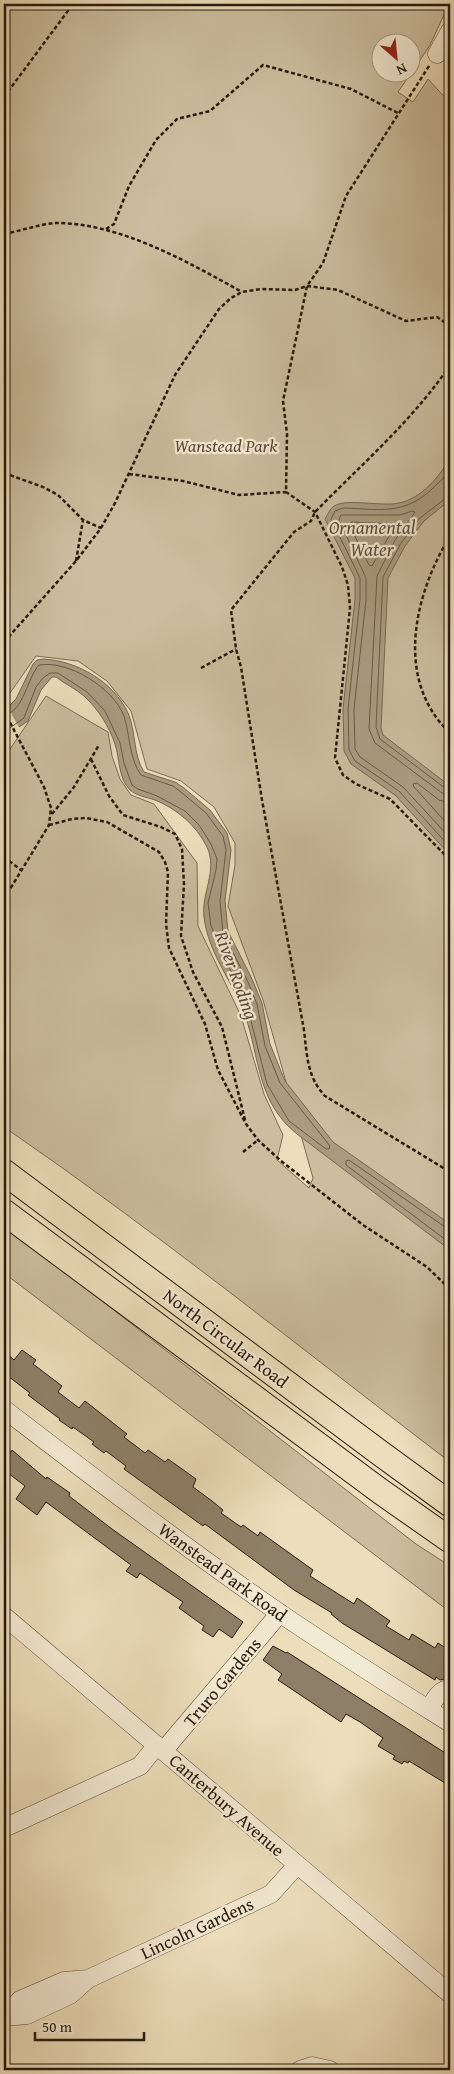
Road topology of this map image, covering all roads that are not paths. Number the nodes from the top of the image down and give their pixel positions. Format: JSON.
{"nodes":[{"id":1,"x":450,"y":31,"type":"edge"},
{"id":2,"x":437,"y":54,"type":"road end"},
{"id":3,"x":4,"y":1172,"type":"edge"},
{"id":4,"x":4,"y":1212,"type":"edge"},
{"id":5,"x":4,"y":1409,"type":"edge"},
{"id":6,"x":450,"y":1504,"type":"edge"},
{"id":7,"x":450,"y":1540,"type":"edge"},
{"id":8,"x":280,"y":1613,"type":"junction"},
{"id":9,"x":4,"y":1616,"type":"edge"},
{"id":10,"x":450,"y":1689,"type":"edge"},
{"id":11,"x":428,"y":1709,"type":"junction"},
{"id":12,"x":450,"y":1723,"type":"edge"},
{"id":13,"x":161,"y":1748,"type":"junction"},
{"id":14,"x":4,"y":1828,"type":"edge"},
{"id":15,"x":297,"y":1865,"type":"junction"},
{"id":16,"x":450,"y":1994,"type":"edge"},
{"id":17,"x":4,"y":2016,"type":"edge"},
{"id":18,"x":300,"y":2070,"type":"edge"},
{"id":19,"x":330,"y":2070,"type":"edge"}],
"edges":[{"from":1,"to":2,"type":"street"},
{"from":3,"to":6,"type":"highway","name":"North Circular Road"},
{"from":4,"to":7,"type":"highway","name":"North Circular Road"},
{"from":5,"to":8,"type":"street","name":"Wanstead Park Road"},
{"from":8,"to":11,"type":"street","name":"Wanstead Park Road"},
{"from":8,"to":13,"type":"street","name":"Truro Gardens"},
{"from":9,"to":13,"type":"street","name":"Canterbury Avenue"},
{"from":10,"to":11,"type":"street"},
{"from":11,"to":12,"type":"street","name":"Wanstead Park Road"},
{"from":13,"to":14,"type":"street","name":"Truro Gardens"},
{"from":13,"to":15,"type":"street","name":"Canterbury Avenue"},
{"from":15,"to":16,"type":"street","name":"Canterbury Avenue"},
{"from":15,"to":17,"type":"street","name":"Lincoln Gardens"},
{"from":18,"to":19,"type":"street"}]}
